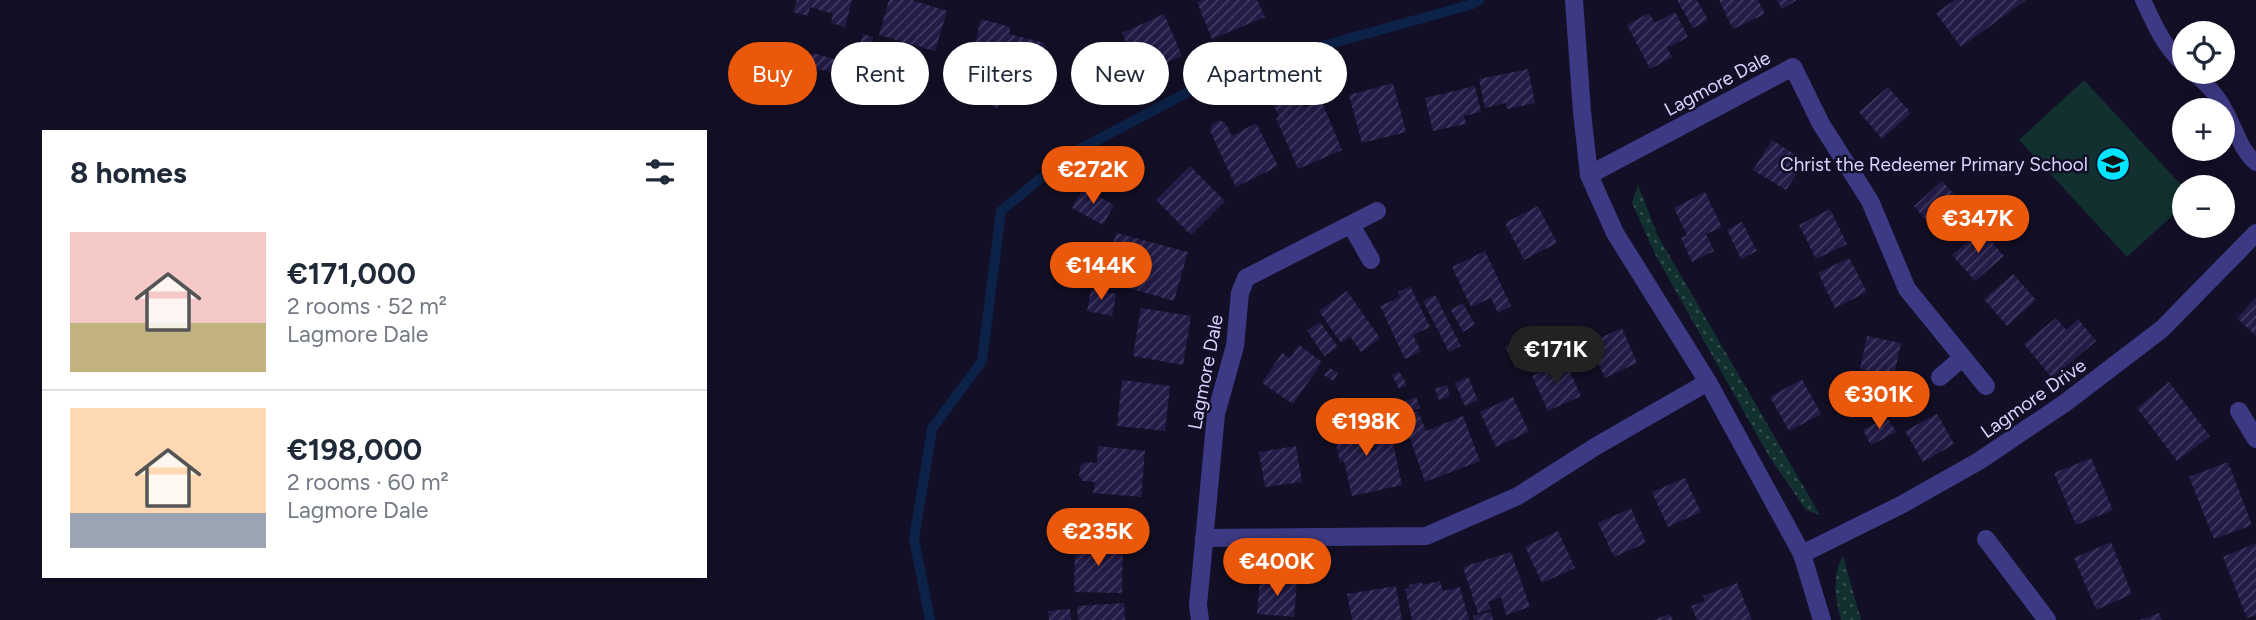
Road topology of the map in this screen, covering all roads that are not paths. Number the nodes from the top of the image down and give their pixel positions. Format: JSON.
{"nodes":[{"id":1,"x":1574,"y":0,"type":"edge"},
{"id":2,"x":2143,"y":0,"type":"edge"},
{"id":3,"x":2172,"y":54,"type":"edge"},
{"id":4,"x":2206,"y":84,"type":"edge"},
{"id":5,"x":2256,"y":163,"type":"edge"},
{"id":6,"x":1589,"y":175,"type":"junction"},
{"id":7,"x":1377,"y":211,"type":"dead end"},
{"id":8,"x":1351,"y":225,"type":"junction"},
{"id":9,"x":2256,"y":233,"type":"edge"},
{"id":10,"x":1371,"y":260,"type":"dead end"},
{"id":11,"x":1962,"y":358,"type":"junction"},
{"id":12,"x":1940,"y":377,"type":"dead end"},
{"id":13,"x":1708,"y":382,"type":"junction"},
{"id":14,"x":1986,"y":386,"type":"dead end"},
{"id":15,"x":2239,"y":411,"type":"dead end"},
{"id":16,"x":2256,"y":439,"type":"edge"},
{"id":17,"x":1204,"y":538,"type":"junction"},
{"id":18,"x":1986,"y":539,"type":"dead end"},
{"id":19,"x":1802,"y":554,"type":"junction"},
{"id":20,"x":1200,"y":620,"type":"edge"},
{"id":21,"x":1822,"y":620,"type":"edge"},
{"id":22,"x":2047,"y":620,"type":"edge"}],
"edges":[{"from":1,"to":6,"type":"street"},
{"from":2,"to":3,"type":"lane"},
{"from":4,"to":5,"type":"lane"},
{"from":6,"to":11,"type":"street","name":"Lagmore Dale"},
{"from":6,"to":13,"type":"street"},
{"from":7,"to":8,"type":"street","name":"Lagmore Dale"},
{"from":8,"to":10,"type":"street"},
{"from":8,"to":17,"type":"street","name":"Lagmore Dale"},
{"from":9,"to":19,"type":"street","name":"Lagmore Drive"},
{"from":11,"to":12,"type":"street"},
{"from":11,"to":14,"type":"street","name":"Lagmore Dale"},
{"from":13,"to":17,"type":"street"},
{"from":13,"to":19,"type":"street"},
{"from":15,"to":16,"type":"street"},
{"from":17,"to":20,"type":"street","name":"Lagmore Dale"},
{"from":18,"to":22,"type":"street"},
{"from":19,"to":21,"type":"street"}]}
